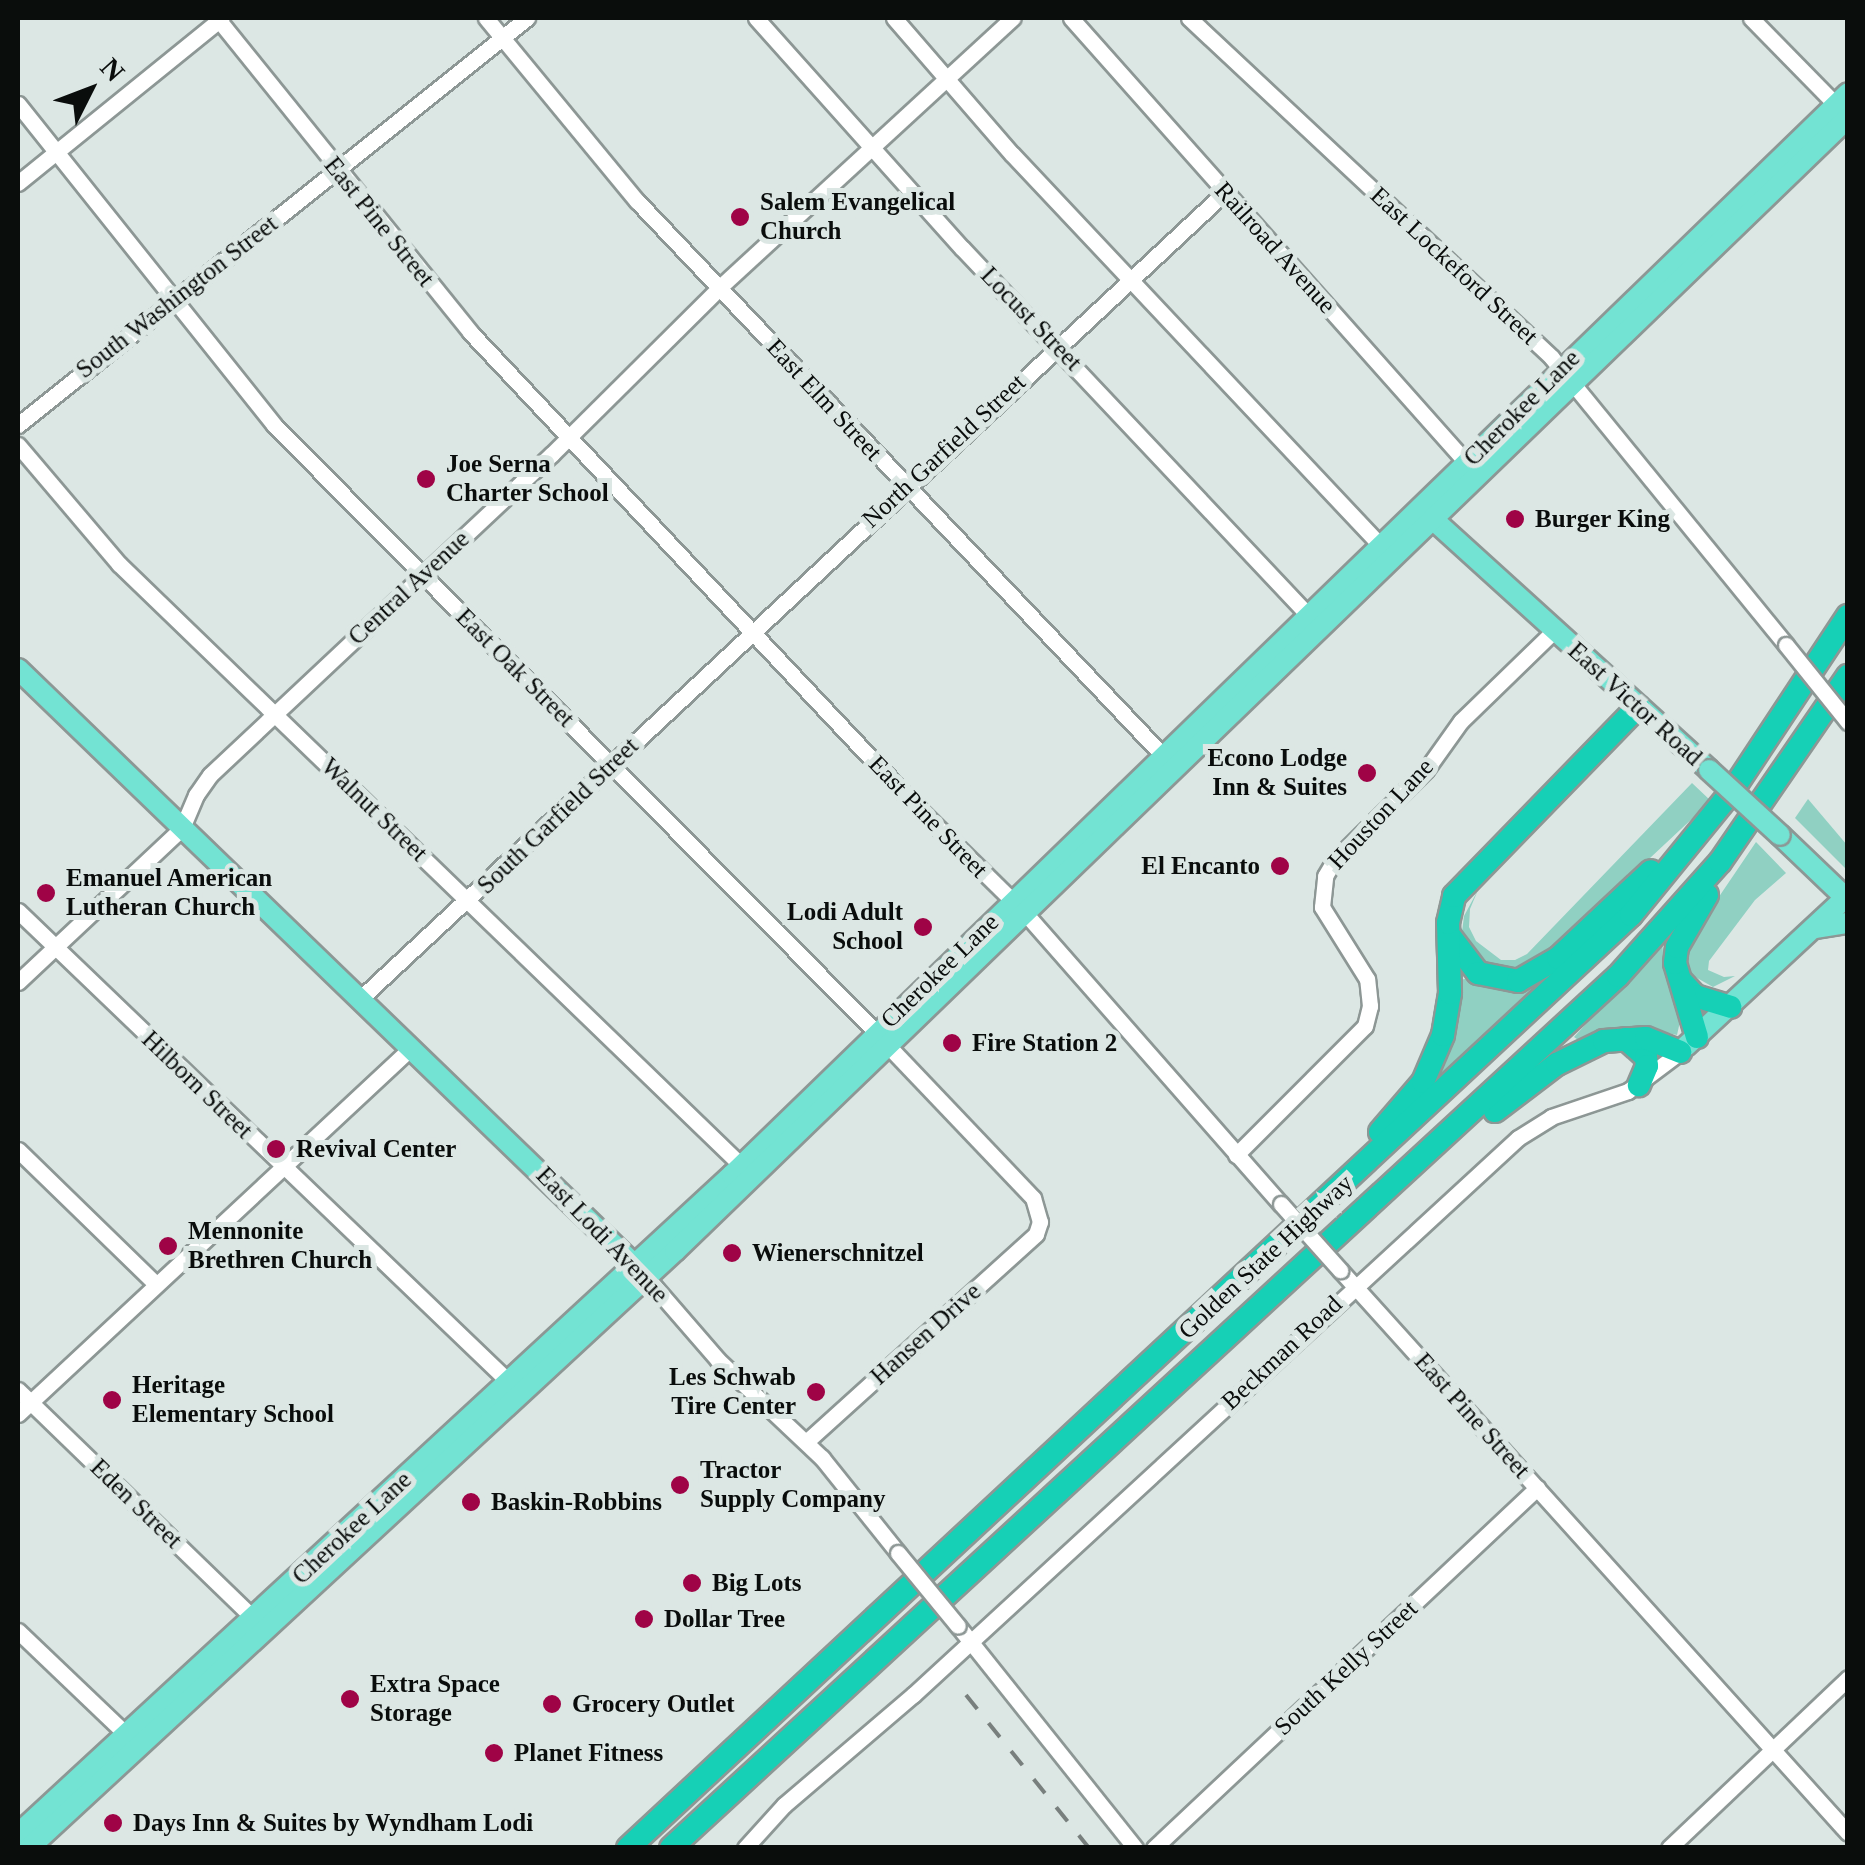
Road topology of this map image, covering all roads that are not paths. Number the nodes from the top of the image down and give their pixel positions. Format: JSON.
{"nodes":[{"id":1,"x":219,"y":18,"type":"edge"},
{"id":2,"x":486,"y":18,"type":"edge"},
{"id":3,"x":527,"y":18,"type":"edge"},
{"id":4,"x":756,"y":18,"type":"edge"},
{"id":5,"x":894,"y":18,"type":"edge"},
{"id":6,"x":1013,"y":18,"type":"edge"},
{"id":7,"x":1071,"y":18,"type":"edge"},
{"id":8,"x":1189,"y":18,"type":"edge"},
{"id":9,"x":1750,"y":18,"type":"edge"},
{"id":10,"x":502,"y":37,"type":"junction"},
{"id":11,"x":947,"y":81,"type":"junction"},
{"id":12,"x":18,"y":104,"type":"edge"},
{"id":13,"x":1844,"y":108,"type":"edge"},
{"id":14,"x":872,"y":149,"type":"junction"},
{"id":15,"x":55,"y":152,"type":"junction"},
{"id":16,"x":337,"y":170,"type":"junction"},
{"id":17,"x":18,"y":183,"type":"edge"},
{"id":18,"x":1225,"y":192,"type":"junction"},
{"id":19,"x":1130,"y":278,"type":"junction"},
{"id":20,"x":719,"y":288,"type":"junction"},
{"id":21,"x":172,"y":300,"type":"junction"},
{"id":22,"x":1056,"y":345,"type":"junction"},
{"id":23,"x":1567,"y":376,"type":"junction"},
{"id":24,"x":18,"y":425,"type":"edge"},
{"id":25,"x":569,"y":437,"type":"junction"},
{"id":26,"x":18,"y":445,"type":"edge"},
{"id":27,"x":1473,"y":470,"type":"junction"},
{"id":28,"x":906,"y":487,"type":"junction"},
{"id":29,"x":1428,"y":514,"type":"junction"},
{"id":30,"x":1382,"y":547,"type":"junction"},
{"id":31,"x":423,"y":576,"type":"junction"},
{"id":32,"x":1848,"y":616,"type":"edge"},
{"id":33,"x":1310,"y":617,"type":"junction"},
{"id":34,"x":1554,"y":631,"type":"junction"},
{"id":35,"x":752,"y":632,"type":"junction"},
{"id":36,"x":18,"y":669,"type":"edge"},
{"id":37,"x":1848,"y":676,"type":"edge"},
{"id":38,"x":1638,"y":706,"type":"junction"},
{"id":39,"x":274,"y":714,"type":"junction"},
{"id":40,"x":1848,"y":722,"type":"edge"},
{"id":41,"x":1170,"y":763,"type":"junction"},
{"id":42,"x":611,"y":764,"type":"junction"},
{"id":43,"x":1764,"y":802,"type":"junction"},
{"id":44,"x":1719,"y":807,"type":"junction"},
{"id":45,"x":182,"y":828,"type":"junction"},
{"id":46,"x":1846,"y":899,"type":"edge"},
{"id":47,"x":468,"y":902,"type":"junction"},
{"id":48,"x":1018,"y":908,"type":"junction"},
{"id":49,"x":18,"y":912,"type":"edge"},
{"id":50,"x":1848,"y":923,"type":"edge"},
{"id":51,"x":1813,"y":929,"type":"junction"},
{"id":52,"x":1448,"y":934,"type":"junction"},
{"id":53,"x":55,"y":947,"type":"junction"},
{"id":54,"x":1677,"y":974,"type":"junction"},
{"id":55,"x":18,"y":982,"type":"edge"},
{"id":56,"x":361,"y":998,"type":"junction"},
{"id":57,"x":1730,"y":1007,"type":"junction"},
{"id":58,"x":882,"y":1039,"type":"junction"},
{"id":59,"x":1626,"y":1039,"type":"junction"},
{"id":60,"x":1688,"y":1044,"type":"junction"},
{"id":61,"x":412,"y":1048,"type":"junction"},
{"id":62,"x":1639,"y":1085,"type":"junction"},
{"id":63,"x":18,"y":1150,"type":"edge"},
{"id":64,"x":1236,"y":1155,"type":"junction"},
{"id":65,"x":742,"y":1166,"type":"junction"},
{"id":66,"x":283,"y":1168,"type":"junction"},
{"id":67,"x":1394,"y":1183,"type":"junction"},
{"id":68,"x":1309,"y":1219,"type":"junction"},
{"id":69,"x":1040,"y":1222,"type":"joint"},
{"id":70,"x":642,"y":1271,"type":"junction"},
{"id":71,"x":156,"y":1284,"type":"junction"},
{"id":72,"x":1354,"y":1286,"type":"junction"},
{"id":73,"x":509,"y":1382,"type":"junction"},
{"id":74,"x":18,"y":1390,"type":"edge"},
{"id":75,"x":30,"y":1402,"type":"junction"},
{"id":76,"x":18,"y":1414,"type":"edge"},
{"id":77,"x":806,"y":1442,"type":"junction"},
{"id":78,"x":1537,"y":1488,"type":"junction"},
{"id":79,"x":254,"y":1618,"type":"junction"},
{"id":80,"x":18,"y":1631,"type":"edge"},
{"id":81,"x":970,"y":1642,"type":"junction"},
{"id":82,"x":1848,"y":1678,"type":"edge"},
{"id":83,"x":133,"y":1741,"type":"junction"},
{"id":84,"x":1772,"y":1748,"type":"junction"},
{"id":85,"x":1848,"y":1833,"type":"edge"},
{"id":86,"x":18,"y":1834,"type":"edge"},
{"id":87,"x":29,"y":1848,"type":"edge"},
{"id":88,"x":628,"y":1848,"type":"edge"},
{"id":89,"x":671,"y":1848,"type":"edge"},
{"id":90,"x":745,"y":1848,"type":"edge"},
{"id":91,"x":1134,"y":1848,"type":"edge"},
{"id":92,"x":1154,"y":1848,"type":"edge"},
{"id":93,"x":1669,"y":1848,"type":"edge"}],
"edges":[{"from":1,"to":15,"type":"street"},
{"from":1,"to":16,"type":"street","name":"East Pine Street"},
{"from":2,"to":10,"type":"street","name":"East Elm Street"},
{"from":3,"to":10,"type":"street","name":"South Washington Street"},
{"from":4,"to":14,"type":"street","name":"Locust Street"},
{"from":5,"to":11,"type":"street"},
{"from":6,"to":11,"type":"street"},
{"from":7,"to":18,"type":"street","name":"Railroad Avenue"},
{"from":8,"to":23,"type":"street","name":"East Lockeford Street"},
{"from":9,"to":13,"type":"street"},
{"from":10,"to":16,"type":"street","name":"South Washington Street"},
{"from":10,"to":20,"type":"street","name":"East Elm Street"},
{"from":11,"to":14,"type":"street","name":"Central Avenue"},
{"from":11,"to":19,"type":"street"},
{"from":12,"to":15,"type":"street","name":"East Oak Street"},
{"from":13,"to":23,"type":"main road","name":"Cherokee Lane"},
{"from":14,"to":20,"type":"street","name":"Central Avenue"},
{"from":14,"to":22,"type":"street","name":"Locust Street"},
{"from":15,"to":17,"type":"street"},
{"from":15,"to":21,"type":"street","name":"East Oak Street"},
{"from":16,"to":21,"type":"street","name":"South Washington Street"},
{"from":16,"to":25,"type":"street","name":"East Pine Street"},
{"from":18,"to":19,"type":"street","name":"North Garfield Street"},
{"from":18,"to":27,"type":"street","name":"Railroad Avenue"},
{"from":19,"to":22,"type":"street","name":"North Garfield Street"},
{"from":19,"to":30,"type":"street"},
{"from":20,"to":25,"type":"street","name":"Central Avenue"},
{"from":20,"to":28,"type":"street","name":"East Elm Street"},
{"from":21,"to":24,"type":"street","name":"South Washington Street"},
{"from":21,"to":31,"type":"street","name":"East Oak Street"},
{"from":22,"to":28,"type":"street","name":"North Garfield Street"},
{"from":22,"to":33,"type":"street","name":"Locust Street"},
{"from":23,"to":27,"type":"main road","name":"Cherokee Lane"},
{"from":23,"to":40,"type":"street","name":"East Lockeford Street","bridge":true},
{"from":25,"to":31,"type":"street","name":"Central Avenue"},
{"from":25,"to":35,"type":"street","name":"East Pine Street"},
{"from":26,"to":39,"type":"street","name":"Walnut Street"},
{"from":27,"to":29,"type":"main road","name":"Cherokee Lane"},
{"from":28,"to":35,"type":"street","name":"North Garfield Street"},
{"from":28,"to":41,"type":"street","name":"East Elm Street"},
{"from":29,"to":30,"type":"main road","name":"Cherokee Lane"},
{"from":29,"to":34,"type":"main road","name":"East Victor Road"},
{"from":29,"to":41,"type":"main road","name":"Cherokee Lane"},
{"from":30,"to":33,"type":"main road","name":"Cherokee Lane"},
{"from":31,"to":39,"type":"street","name":"Central Avenue"},
{"from":31,"to":42,"type":"street","name":"East Oak Street"},
{"from":32,"to":44,"type":"highway","name":"Golden State Highway"},
{"from":33,"to":41,"type":"main road","name":"Cherokee Lane"},
{"from":34,"to":38,"type":"main road","name":"East Victor Road"},
{"from":34,"to":64,"type":"street","name":"Houston Lane"},
{"from":35,"to":42,"type":"street","name":"South Garfield Street"},
{"from":35,"to":48,"type":"street","name":"East Pine Street"},
{"from":36,"to":45,"type":"main road","name":"East Lodi Avenue"},
{"from":37,"to":43,"type":"highway","name":"Golden State Highway"},
{"from":38,"to":46,"type":"main road","name":"East Victor Road","bridge":true},
{"from":38,"to":52,"type":"highway"},
{"from":39,"to":45,"type":"street","name":"Central Avenue"},
{"from":39,"to":47,"type":"street","name":"Walnut Street"},
{"from":41,"to":48,"type":"main road","name":"Cherokee Lane"},
{"from":42,"to":47,"type":"street","name":"South Garfield Street"},
{"from":42,"to":58,"type":"street","name":"East Oak Street"},
{"from":43,"to":54,"type":"highway"},
{"from":43,"to":67,"type":"highway","name":"Golden State Highway"},
{"from":44,"to":52,"type":"highway"},
{"from":44,"to":68,"type":"highway","name":"Golden State Highway"},
{"from":45,"to":53,"type":"street","name":"Central Avenue"},
{"from":45,"to":56,"type":"main road","name":"East Lodi Avenue"},
{"from":46,"to":51,"type":"main road","name":"Beckman Road"},
{"from":47,"to":56,"type":"street","name":"South Garfield Street"},
{"from":47,"to":65,"type":"street","name":"Walnut Street"},
{"from":48,"to":58,"type":"main road","name":"Cherokee Lane"},
{"from":48,"to":64,"type":"street","name":"East Pine Street"},
{"from":49,"to":53,"type":"street","name":"Hilborn Street"},
{"from":50,"to":51,"type":"main road"},
{"from":51,"to":57,"type":"main road","name":"Beckman Road"},
{"from":52,"to":68,"type":"highway"},
{"from":53,"to":55,"type":"street","name":"Central Avenue"},
{"from":53,"to":66,"type":"street","name":"Hilborn Street"},
{"from":54,"to":57,"type":"highway"},
{"from":54,"to":60,"type":"highway"},
{"from":56,"to":61,"type":"main road","name":"East Lodi Avenue"},
{"from":57,"to":60,"type":"main road","name":"Beckman Road"},
{"from":58,"to":65,"type":"main road","name":"Cherokee Lane"},
{"from":58,"to":69,"type":"street","name":"East Oak Street"},
{"from":58,"to":70,"type":"main road","name":"Cherokee Lane"},
{"from":59,"to":60,"type":"highway"},
{"from":59,"to":62,"type":"highway"},
{"from":59,"to":67,"type":"highway"},
{"from":60,"to":62,"type":"street","name":"Beckman Road"},
{"from":61,"to":66,"type":"street"},
{"from":61,"to":70,"type":"main road","name":"East Lodi Avenue"},
{"from":62,"to":72,"type":"street","name":"Beckman Road"},
{"from":63,"to":71,"type":"street"},
{"from":64,"to":72,"type":"street","name":"East Pine Street","bridge":true},
{"from":65,"to":70,"type":"main road","name":"Cherokee Lane"},
{"from":66,"to":71,"type":"street"},
{"from":66,"to":73,"type":"street","name":"Hilborn Street"},
{"from":67,"to":89,"type":"highway","name":"Golden State Highway"},
{"from":68,"to":88,"type":"highway","name":"Golden State Highway"},
{"from":69,"to":77,"type":"street","name":"Hansen Drive"},
{"from":70,"to":73,"type":"main road","name":"Cherokee Lane"},
{"from":70,"to":77,"type":"street","name":"East Lodi Avenue"},
{"from":70,"to":83,"type":"main road","name":"Cherokee Lane"},
{"from":71,"to":75,"type":"street"},
{"from":72,"to":78,"type":"street","name":"East Pine Street"},
{"from":72,"to":81,"type":"street","name":"Beckman Road"},
{"from":73,"to":79,"type":"main road","name":"Cherokee Lane"},
{"from":74,"to":75,"type":"street","name":"Eden Street"},
{"from":75,"to":76,"type":"street"},
{"from":75,"to":79,"type":"street","name":"Eden Street"},
{"from":77,"to":81,"type":"street","name":"East Lodi Avenue","bridge":true},
{"from":78,"to":84,"type":"street","name":"East Pine Street"},
{"from":78,"to":92,"type":"street","name":"South Kelly Street"},
{"from":79,"to":83,"type":"main road","name":"Cherokee Lane"},
{"from":80,"to":83,"type":"street"},
{"from":81,"to":90,"type":"street","name":"Beckman Road"},
{"from":81,"to":91,"type":"street","name":"East Lodi Avenue"},
{"from":82,"to":84,"type":"street"},
{"from":83,"to":86,"type":"main road","name":"Cherokee Lane"},
{"from":83,"to":87,"type":"main road","name":"Cherokee Lane"},
{"from":84,"to":85,"type":"street","name":"East Pine Street"},
{"from":84,"to":93,"type":"street"}]}
